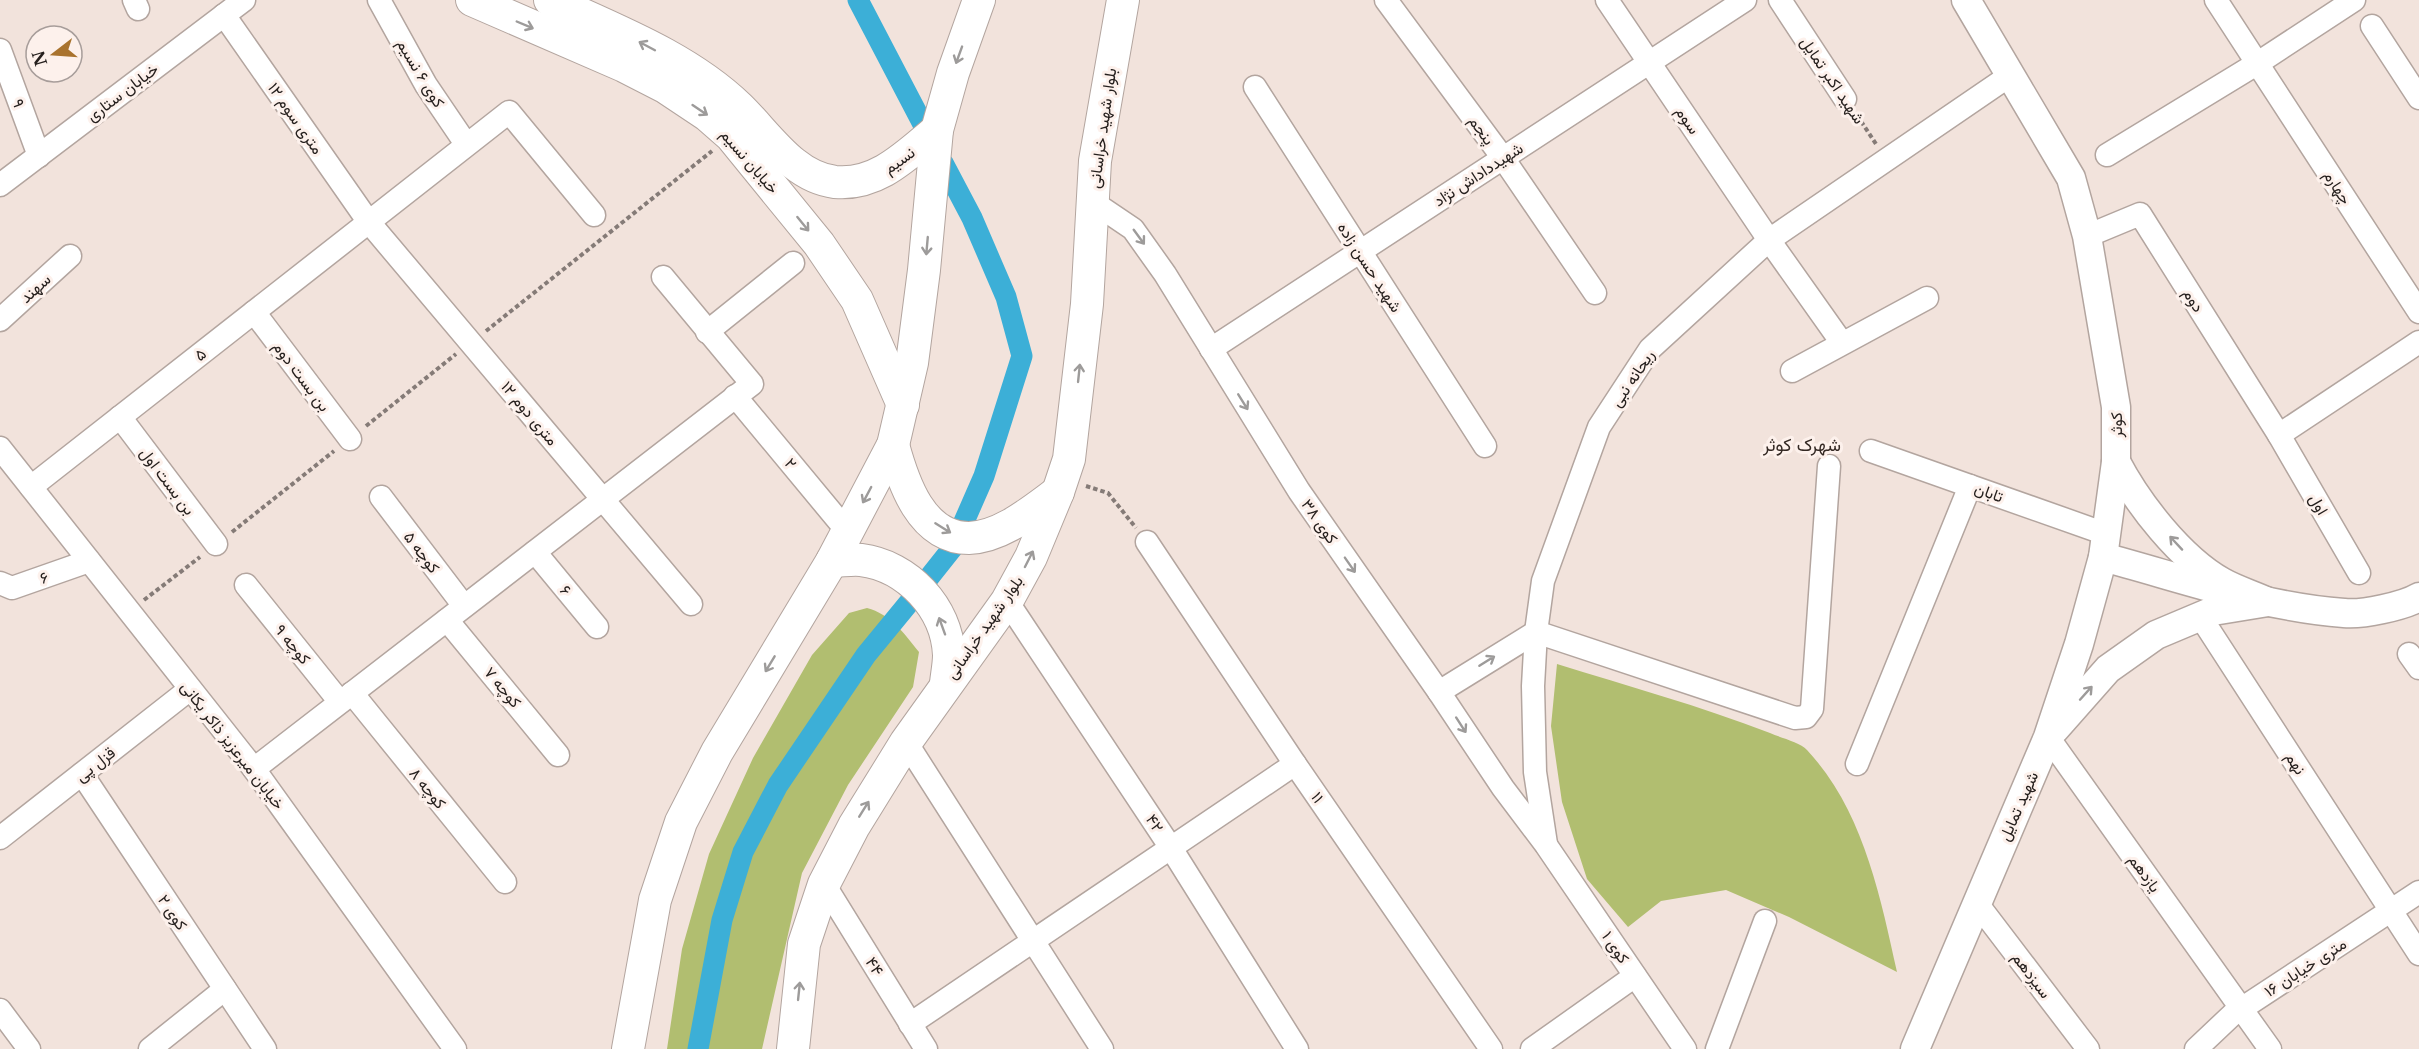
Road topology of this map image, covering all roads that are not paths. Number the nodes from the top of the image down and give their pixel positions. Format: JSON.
{"nodes":[{"id":1,"x":244,"y":0,"type":"edge"},
{"id":2,"x":379,"y":0,"type":"edge"},
{"id":3,"x":472,"y":0,"type":"edge"},
{"id":4,"x":550,"y":0,"type":"edge"},
{"id":5,"x":979,"y":0,"type":"edge"},
{"id":6,"x":1123,"y":0,"type":"edge"},
{"id":7,"x":1386,"y":0,"type":"edge"},
{"id":8,"x":1607,"y":0,"type":"edge"},
{"id":9,"x":1745,"y":0,"type":"edge"},
{"id":10,"x":1780,"y":0,"type":"edge"},
{"id":11,"x":1966,"y":0,"type":"edge"},
{"id":12,"x":2216,"y":0,"type":"edge"},
{"id":13,"x":2354,"y":0,"type":"edge"},
{"id":14,"x":224,"y":15,"type":"junction"},
{"id":15,"x":2372,"y":26,"type":"dead end"},
{"id":16,"x":0,"y":50,"type":"edge"},
{"id":17,"x":1648,"y":62,"type":"junction"},
{"id":18,"x":2258,"y":63,"type":"junction"},
{"id":19,"x":2012,"y":74,"type":"junction"},
{"id":20,"x":1255,"y":87,"type":"dead end"},
{"id":21,"x":2419,"y":98,"type":"edge"},
{"id":22,"x":1845,"y":99,"type":"road end"},
{"id":23,"x":937,"y":130,"type":"junction"},
{"id":24,"x":466,"y":144,"type":"junction"},
{"id":25,"x":2107,"y":155,"type":"dead end"},
{"id":26,"x":39,"y":156,"type":"junction"},
{"id":27,"x":1503,"y":158,"type":"junction"},
{"id":28,"x":790,"y":160,"type":"joint"},
{"id":29,"x":0,"y":185,"type":"edge"},
{"id":30,"x":1092,"y":202,"type":"junction"},
{"id":31,"x":594,"y":215,"type":"dead end"},
{"id":32,"x":369,"y":221,"type":"junction"},
{"id":33,"x":2087,"y":236,"type":"junction"},
{"id":34,"x":1769,"y":240,"type":"junction"},
{"id":35,"x":1359,"y":252,"type":"junction"},
{"id":36,"x":70,"y":256,"type":"dead end"},
{"id":37,"x":793,"y":263,"type":"dead end"},
{"id":38,"x":663,"y":277,"type":"dead end"},
{"id":39,"x":1595,"y":293,"type":"dead end"},
{"id":40,"x":1927,"y":298,"type":"dead end"},
{"id":41,"x":254,"y":312,"type":"junction"},
{"id":42,"x":2419,"y":312,"type":"edge"},
{"id":43,"x":0,"y":320,"type":"edge"},
{"id":44,"x":707,"y":332,"type":"junction"},
{"id":45,"x":2419,"y":342,"type":"edge"},
{"id":46,"x":1842,"y":343,"type":"junction"},
{"id":47,"x":1211,"y":349,"type":"junction"},
{"id":48,"x":1792,"y":371,"type":"dead end"},
{"id":49,"x":735,"y":396,"type":"junction"},
{"id":50,"x":903,"y":405,"type":"junction"},
{"id":51,"x":120,"y":417,"type":"junction"},
{"id":52,"x":2279,"y":435,"type":"junction"},
{"id":53,"x":350,"y":439,"type":"road end"},
{"id":54,"x":893,"y":445,"type":"junction"},
{"id":55,"x":1485,"y":446,"type":"dead end"},
{"id":56,"x":0,"y":448,"type":"edge"},
{"id":57,"x":1871,"y":451,"type":"dead end"},
{"id":58,"x":2116,"y":462,"type":"junction"},
{"id":59,"x":1829,"y":466,"type":"dead end"},
{"id":60,"x":1061,"y":485,"type":"junction"},
{"id":61,"x":1970,"y":486,"type":"junction"},
{"id":62,"x":31,"y":488,"type":"junction"},
{"id":63,"x":381,"y":497,"type":"dead end"},
{"id":64,"x":603,"y":499,"type":"junction"},
{"id":65,"x":848,"y":531,"type":"junction"},
{"id":66,"x":1147,"y":542,"type":"road end"},
{"id":67,"x":216,"y":544,"type":"road end"},
{"id":68,"x":2105,"y":545,"type":"junction"},
{"id":69,"x":535,"y":552,"type":"junction"},
{"id":70,"x":89,"y":561,"type":"junction"},
{"id":71,"x":832,"y":561,"type":"junction"},
{"id":72,"x":2359,"y":573,"type":"dead end"},
{"id":73,"x":0,"y":583,"type":"edge"},
{"id":74,"x":246,"y":585,"type":"dead end"},
{"id":75,"x":2419,"y":597,"type":"edge"},
{"id":76,"x":1006,"y":601,"type":"junction"},
{"id":77,"x":2268,"y":602,"type":"junction"},
{"id":78,"x":692,"y":604,"type":"dead end"},
{"id":79,"x":455,"y":613,"type":"junction"},
{"id":80,"x":2200,"y":616,"type":"junction"},
{"id":81,"x":597,"y":627,"type":"dead end"},
{"id":82,"x":1536,"y":632,"type":"junction"},
{"id":83,"x":946,"y":683,"type":"junction"},
{"id":84,"x":190,"y":689,"type":"junction"},
{"id":85,"x":1439,"y":692,"type":"junction"},
{"id":86,"x":346,"y":698,"type":"junction"},
{"id":87,"x":2048,"y":737,"type":"junction"},
{"id":88,"x":906,"y":742,"type":"junction"},
{"id":89,"x":558,"y":755,"type":"dead end"},
{"id":90,"x":1295,"y":764,"type":"junction"},
{"id":91,"x":1857,"y":764,"type":"dead end"},
{"id":92,"x":254,"y":769,"type":"junction"},
{"id":93,"x":82,"y":774,"type":"junction"},
{"id":94,"x":0,"y":838,"type":"edge"},
{"id":95,"x":1546,"y":845,"type":"junction"},
{"id":96,"x":1171,"y":848,"type":"junction"},
{"id":97,"x":505,"y":882,"type":"dead end"},
{"id":98,"x":824,"y":884,"type":"junction"},
{"id":99,"x":2419,"y":892,"type":"edge"},
{"id":100,"x":1976,"y":902,"type":"junction"},
{"id":101,"x":2392,"y":910,"type":"junction"},
{"id":102,"x":1765,"y":921,"type":"dead end"},
{"id":103,"x":1034,"y":940,"type":"junction"},
{"id":104,"x":2419,"y":954,"type":"edge"},
{"id":105,"x":1635,"y":976,"type":"junction"},
{"id":106,"x":225,"y":989,"type":"junction"},
{"id":107,"x":2242,"y":1008,"type":"junction"},
{"id":108,"x":0,"y":1010,"type":"edge"},
{"id":109,"x":910,"y":1024,"type":"junction"},
{"id":110,"x":29,"y":1049,"type":"edge"},
{"id":111,"x":150,"y":1049,"type":"edge"},
{"id":112,"x":265,"y":1049,"type":"edge"},
{"id":113,"x":456,"y":1049,"type":"edge"},
{"id":114,"x":628,"y":1049,"type":"edge"},
{"id":115,"x":793,"y":1049,"type":"edge"},
{"id":116,"x":926,"y":1049,"type":"edge"},
{"id":117,"x":1102,"y":1049,"type":"edge"},
{"id":118,"x":1298,"y":1049,"type":"edge"},
{"id":119,"x":1491,"y":1049,"type":"edge"},
{"id":120,"x":1532,"y":1049,"type":"edge"},
{"id":121,"x":1684,"y":1049,"type":"edge"},
{"id":122,"x":1717,"y":1049,"type":"edge"},
{"id":123,"x":1915,"y":1049,"type":"edge"},
{"id":124,"x":2088,"y":1049,"type":"edge"},
{"id":125,"x":2196,"y":1049,"type":"edge"},
{"id":126,"x":2270,"y":1049,"type":"edge"}],
"edges":[{"from":1,"to":14,"type":"street","name":"خیابان ستاری"},
{"from":2,"to":24,"type":"street","name":"کوی ۶ نسیم"},
{"from":3,"to":50,"type":"main road","name":"خیابان نسیم","one_way":true},
{"from":28,"to":4,"type":"main road","name":"خیابان نسیم","one_way":true},
{"from":5,"to":23,"type":"main road","one_way":true},
{"from":6,"to":30,"type":"main road","name":"بلوار شهید خراسانی"},
{"from":7,"to":27,"type":"street","name":"پنجم"},
{"from":8,"to":17,"type":"street","name":"سوم"},
{"from":9,"to":17,"type":"street","name":"شهیدداداش نژاد"},
{"from":10,"to":22,"type":"street","name":"شهید اکبر تمایل"},
{"from":11,"to":19,"type":"street","name":"کوثر"},
{"from":12,"to":18,"type":"street"},
{"from":13,"to":18,"type":"street"},
{"from":14,"to":26,"type":"street","name":"خیابان ستاری"},
{"from":14,"to":32,"type":"street","name":"۱۲ متری سوم"},
{"from":15,"to":21,"type":"street"},
{"from":16,"to":26,"type":"street","name":"۹"},
{"from":17,"to":27,"type":"street","name":"شهیدداداش نژاد"},
{"from":17,"to":34,"type":"street","name":"سوم"},
{"from":18,"to":25,"type":"street"},
{"from":18,"to":42,"type":"street","name":"چهارم"},
{"from":19,"to":33,"type":"street","name":"کوثر"},
{"from":19,"to":34,"type":"street","name":"ریحانه نبی"},
{"from":20,"to":35,"type":"street","name":"شهید حسن زاده"},
{"from":23,"to":28,"type":"main road","name":"نسیم"},
{"from":23,"to":50,"type":"main road","one_way":true},
{"from":24,"to":31,"type":"street","name":"۵"},
{"from":24,"to":32,"type":"street","name":"۵"},
{"from":26,"to":29,"type":"street","name":"خیابان ستاری"},
{"from":27,"to":35,"type":"street","name":"شهیدداداش نژاد"},
{"from":27,"to":39,"type":"street","name":"پنجم"},
{"from":30,"to":47,"type":"street","name":"کوی ۳۸","one_way":true},
{"from":60,"to":30,"type":"main road","name":"بلوار شهید خراسانی","one_way":true},
{"from":32,"to":41,"type":"street","name":"۵"},
{"from":32,"to":64,"type":"street","name":"۱۲ متری دوم"},
{"from":33,"to":52,"type":"street","name":"دوم"},
{"from":33,"to":58,"type":"street","name":"کوثر"},
{"from":34,"to":46,"type":"street","name":"سوم"},
{"from":34,"to":82,"type":"street","name":"ریحانه نبی"},
{"from":35,"to":47,"type":"street","name":"شهیدداداش نژاد"},
{"from":35,"to":55,"type":"street","name":"شهید حسن زاده"},
{"from":36,"to":43,"type":"street","name":"سهند"},
{"from":37,"to":44,"type":"street"},
{"from":38,"to":44,"type":"street"},
{"from":40,"to":46,"type":"street"},
{"from":41,"to":51,"type":"street","name":"۵"},
{"from":41,"to":53,"type":"street","name":"بن بست دوم"},
{"from":44,"to":49,"type":"street"},
{"from":45,"to":52,"type":"street"},
{"from":46,"to":48,"type":"street"},
{"from":47,"to":85,"type":"street","name":"کوی ۳۸","one_way":true},
{"from":49,"to":64,"type":"street"},
{"from":49,"to":65,"type":"street","name":"۲"},
{"from":50,"to":54,"type":"main road"},
{"from":51,"to":62,"type":"street","name":"۵"},
{"from":51,"to":67,"type":"street","name":"بن بست اول"},
{"from":52,"to":72,"type":"street","name":"اول"},
{"from":54,"to":60,"type":"main road","one_way":true},
{"from":54,"to":65,"type":"main road","one_way":true},
{"from":56,"to":62,"type":"street","name":"خیابان میرعزیز ذاکر یکانی"},
{"from":57,"to":61,"type":"street","name":"تابان"},
{"from":58,"to":68,"type":"street","name":"کوثر"},
{"from":77,"to":58,"type":"street","one_way":true},
{"from":59,"to":82,"type":"street"},
{"from":76,"to":60,"type":"main road","name":"بلوار شهید خراسانی","one_way":true},
{"from":61,"to":68,"type":"street","name":"تابان"},
{"from":61,"to":91,"type":"street"},
{"from":62,"to":70,"type":"street","name":"خیابان میرعزیز ذاکر یکانی"},
{"from":63,"to":79,"type":"street","name":"کوچه ۵"},
{"from":64,"to":69,"type":"street"},
{"from":64,"to":78,"type":"street","name":"۱۲ متری دوم"},
{"from":65,"to":71,"type":"main road"},
{"from":66,"to":90,"type":"street","name":"۱۱"},
{"from":68,"to":77,"type":"street"},
{"from":68,"to":87,"type":"street","name":"شهید تمایل"},
{"from":69,"to":79,"type":"street"},
{"from":69,"to":81,"type":"street","name":"۶"},
{"from":70,"to":73,"type":"street","name":"۶"},
{"from":70,"to":84,"type":"street","name":"خیابان میرعزیز ذاکر یکانی"},
{"from":83,"to":71,"type":"main road","one_way":true},
{"from":71,"to":114,"type":"main road","one_way":true},
{"from":74,"to":86,"type":"street","name":"کوچه ۹"},
{"from":75,"to":77,"type":"street"},
{"from":76,"to":83,"type":"main road","name":"بلوار شهید خراسانی"},
{"from":76,"to":96,"type":"street","name":"۴۲"},
{"from":77,"to":80,"type":"street"},
{"from":79,"to":86,"type":"street"},
{"from":79,"to":89,"type":"street","name":"کوچه ۷"},
{"from":87,"to":80,"type":"street","one_way":true},
{"from":80,"to":101,"type":"street","name":"نهم"},
{"from":85,"to":82,"type":"street","one_way":true},
{"from":82,"to":95,"type":"street","name":"ریحانه نبی"},
{"from":83,"to":88,"type":"main road","name":"بلوار شهید خراسانی"},
{"from":84,"to":92,"type":"street","name":"خیابان میرعزیز ذاکر یکانی"},
{"from":84,"to":93,"type":"street","name":"قزل پی"},
{"from":85,"to":95,"type":"street","name":"کوی ۳۸","one_way":true},
{"from":86,"to":92,"type":"street"},
{"from":86,"to":97,"type":"street","name":"کوچه ۸"},
{"from":87,"to":100,"type":"street","name":"شهید تمایل"},
{"from":87,"to":107,"type":"street","name":"یازدهم"},
{"from":98,"to":88,"type":"main road","name":"بلوار شهید خراسانی","one_way":true},
{"from":88,"to":103,"type":"street"},
{"from":90,"to":96,"type":"street"},
{"from":90,"to":119,"type":"street","name":"۱۱"},
{"from":92,"to":113,"type":"street","name":"خیابان میرعزیز ذاکر یکانی"},
{"from":93,"to":94,"type":"street","name":"قزل پی"},
{"from":93,"to":106,"type":"street","name":"کوی ۲"},
{"from":95,"to":105,"type":"street","name":"کوی ۱"},
{"from":96,"to":103,"type":"street"},
{"from":96,"to":118,"type":"street","name":"۴۲"},
{"from":98,"to":109,"type":"street","name":"۴۴"},
{"from":115,"to":98,"type":"main road","name":"بلوار شهید خراسانی","one_way":true},
{"from":99,"to":101,"type":"street","name":"۱۶ متری خیابان"},
{"from":100,"to":123,"type":"street","name":"شهید تمایل"},
{"from":100,"to":124,"type":"street","name":"سیزدهم"},
{"from":101,"to":104,"type":"street","name":"نهم"},
{"from":101,"to":107,"type":"street","name":"۱۶ متری خیابان"},
{"from":102,"to":122,"type":"street"},
{"from":103,"to":109,"type":"street"},
{"from":103,"to":117,"type":"street"},
{"from":105,"to":120,"type":"street"},
{"from":105,"to":121,"type":"street","name":"کوی ۱"},
{"from":106,"to":111,"type":"street"},
{"from":106,"to":112,"type":"street","name":"کوی ۲"},
{"from":107,"to":125,"type":"street","name":"۱۶ متری خیابان"},
{"from":107,"to":126,"type":"street","name":"یازدهم"},
{"from":108,"to":110,"type":"street"},
{"from":109,"to":116,"type":"street","name":"۴۴"}]}
